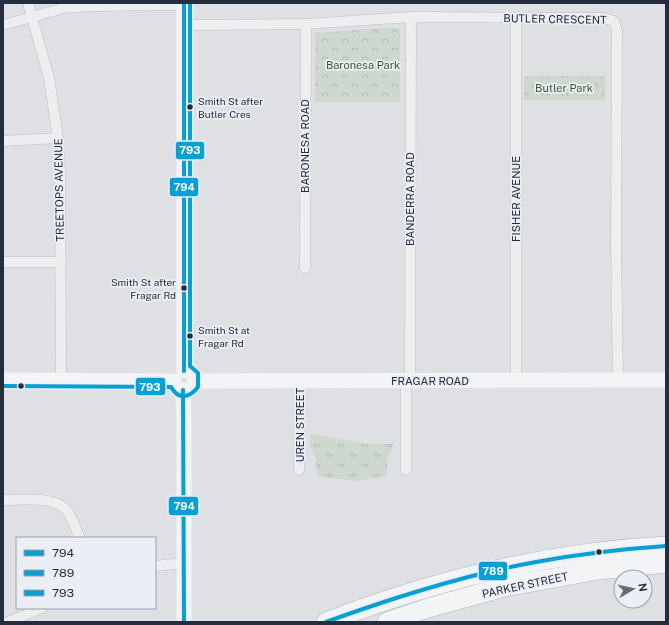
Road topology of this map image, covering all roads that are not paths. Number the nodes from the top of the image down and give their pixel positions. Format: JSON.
{"nodes":[{"id":1,"x":28,"y":3,"type":"edge"},
{"id":2,"x":184,"y":4,"type":"edge"},
{"id":3,"x":32,"y":16,"type":"junction"},
{"id":4,"x":411,"y":17,"type":"junction"},
{"id":5,"x":516,"y":18,"type":"junction"},
{"id":6,"x":306,"y":24,"type":"junction"},
{"id":7,"x":3,"y":25,"type":"edge"},
{"id":8,"x":184,"y":25,"type":"junction"},
{"id":9,"x":58,"y":138,"type":"junction"},
{"id":10,"x":3,"y":141,"type":"edge"},
{"id":11,"x":3,"y":262,"type":"edge"},
{"id":12,"x":60,"y":262,"type":"junction"},
{"id":13,"x":305,"y":268,"type":"dead end"},
{"id":14,"x":3,"y":380,"type":"edge"},
{"id":15,"x":60,"y":380,"type":"junction"},
{"id":16,"x":516,"y":380,"type":"junction"},
{"id":17,"x":618,"y":380,"type":"junction"},
{"id":18,"x":666,"y":380,"type":"edge"},
{"id":19,"x":184,"y":381,"type":"junction"},
{"id":20,"x":300,"y":381,"type":"junction"},
{"id":21,"x":408,"y":381,"type":"junction"},
{"id":22,"x":299,"y":470,"type":"dead end"},
{"id":23,"x":406,"y":470,"type":"dead end"},
{"id":24,"x":3,"y":500,"type":"edge"},
{"id":25,"x":80,"y":537,"type":"edge"},
{"id":26,"x":666,"y":546,"type":"edge"},
{"id":27,"x":184,"y":563,"type":"junction"},
{"id":28,"x":666,"y":564,"type":"edge"},
{"id":29,"x":156,"y":566,"type":"edge"},
{"id":30,"x":40,"y":609,"type":"edge"},
{"id":31,"x":8,"y":622,"type":"edge"},
{"id":32,"x":184,"y":622,"type":"edge"},
{"id":33,"x":326,"y":622,"type":"edge"},
{"id":34,"x":387,"y":622,"type":"edge"}],
"edges":[{"from":1,"to":3,"type":"street","name":"TREETOPS AVENUE"},
{"from":2,"to":3,"type":"street"},
{"from":2,"to":8,"type":"street"},
{"from":3,"to":7,"type":"street"},
{"from":3,"to":9,"type":"street","name":"TREETOPS AVENUE"},
{"from":4,"to":5,"type":"street","name":"BUTLER CRESCENT"},
{"from":4,"to":6,"type":"street","name":"BUTLER CRESCENT"},
{"from":4,"to":21,"type":"street","name":"BANDERRA ROAD"},
{"from":5,"to":16,"type":"street","name":"FISHER AVENUE"},
{"from":5,"to":17,"type":"street","name":"BUTLER CRESCENT"},
{"from":6,"to":8,"type":"street","name":"BUTLER CRESCENT"},
{"from":6,"to":13,"type":"street","name":"BARONESA ROAD"},
{"from":8,"to":19,"type":"street"},
{"from":9,"to":10,"type":"street"},
{"from":9,"to":12,"type":"street","name":"TREETOPS AVENUE"},
{"from":11,"to":12,"type":"street"},
{"from":12,"to":15,"type":"street","name":"TREETOPS AVENUE"},
{"from":14,"to":15,"type":"street","name":"FRAGAR ROAD"},
{"from":15,"to":19,"type":"street","name":"FRAGAR ROAD"},
{"from":16,"to":17,"type":"street","name":"FRAGAR ROAD"},
{"from":16,"to":21,"type":"street","name":"FRAGAR ROAD"},
{"from":17,"to":18,"type":"street","name":"FRAGAR ROAD"},
{"from":19,"to":20,"type":"street","name":"FRAGAR ROAD"},
{"from":19,"to":27,"type":"street"},
{"from":20,"to":21,"type":"street","name":"FRAGAR ROAD"},
{"from":20,"to":22,"type":"street","name":"UREN STREET"},
{"from":21,"to":23,"type":"street","name":"BANDERRA ROAD"},
{"from":24,"to":25,"type":"street"},
{"from":26,"to":33,"type":"highway","name":"PARKER STREET"},
{"from":27,"to":29,"type":"street"},
{"from":27,"to":32,"type":"street"},
{"from":28,"to":34,"type":"highway","name":"PARKER STREET"},
{"from":30,"to":31,"type":"street"}]}
